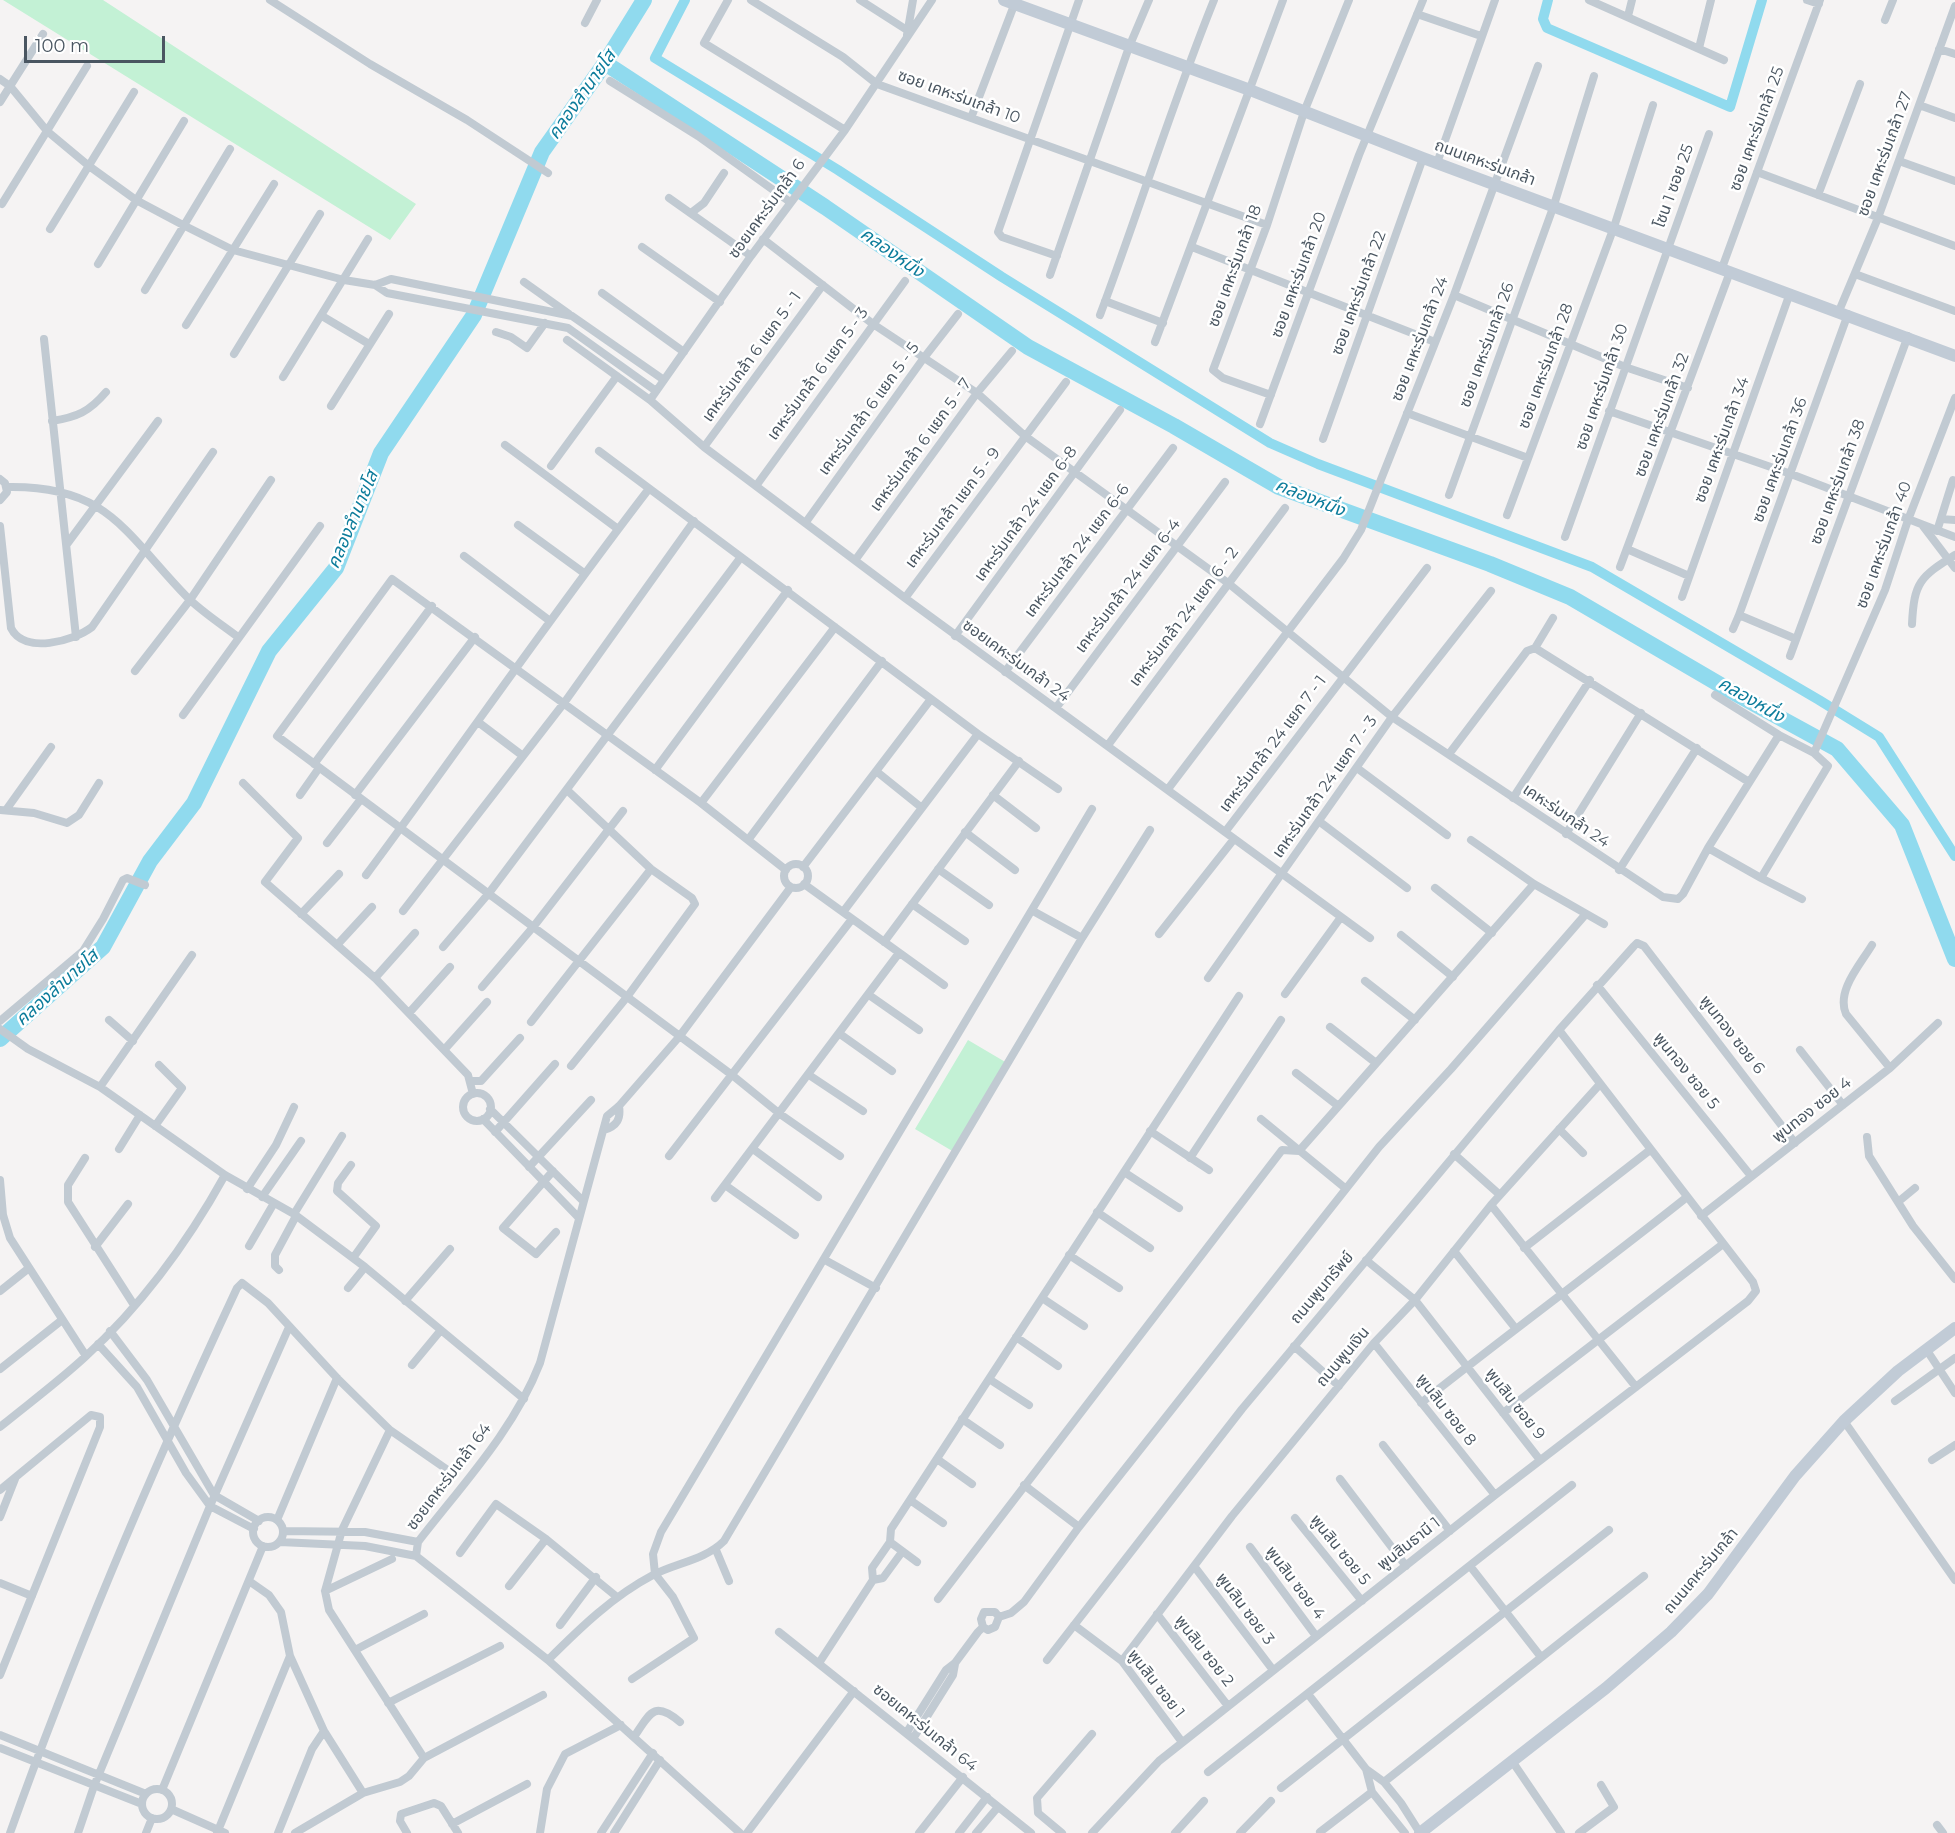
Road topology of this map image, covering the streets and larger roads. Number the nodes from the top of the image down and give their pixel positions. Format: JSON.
{"nodes":[{"id":1,"x":270,"y":0,"type":"edge"},
{"id":2,"x":597,"y":0,"type":"edge"},
{"id":3,"x":728,"y":0,"type":"edge"},
{"id":4,"x":751,"y":0,"type":"edge"},
{"id":5,"x":860,"y":0,"type":"edge"},
{"id":6,"x":913,"y":0,"type":"edge"},
{"id":7,"x":932,"y":0,"type":"edge"},
{"id":8,"x":1080,"y":0,"type":"edge"},
{"id":9,"x":1149,"y":0,"type":"edge"},
{"id":10,"x":1214,"y":0,"type":"edge"},
{"id":11,"x":1283,"y":0,"type":"edge"},
{"id":12,"x":1349,"y":0,"type":"edge"},
{"id":13,"x":1423,"y":0,"type":"edge"},
{"id":14,"x":1495,"y":0,"type":"edge"},
{"id":15,"x":1589,"y":0,"type":"edge"},
{"id":16,"x":1632,"y":0,"type":"edge"},
{"id":17,"x":1710,"y":0,"type":"edge"},
{"id":18,"x":1807,"y":0,"type":"edge"},
{"id":19,"x":1893,"y":0,"type":"edge"},
{"id":20,"x":1012,"y":1,"type":"edge"},
{"id":21,"x":1820,"y":2,"type":"edge"},
{"id":22,"x":1955,"y":6,"type":"edge"},
{"id":23,"x":1418,"y":14,"type":"junction"},
{"id":24,"x":1628,"y":16,"type":"junction"},
{"id":25,"x":1885,"y":20,"type":"dead end"},
{"id":26,"x":585,"y":23,"type":"dead end"},
{"id":27,"x":1070,"y":25,"type":"junction"},
{"id":28,"x":908,"y":32,"type":"junction"},
{"id":29,"x":42,"y":34,"type":"dead end"},
{"id":30,"x":1481,"y":36,"type":"junction"},
{"id":31,"x":1129,"y":47,"type":"junction"},
{"id":32,"x":1699,"y":48,"type":"junction"},
{"id":33,"x":1940,"y":49,"type":"junction"},
{"id":34,"x":1955,"y":54,"type":"edge"},
{"id":35,"x":1724,"y":60,"type":"dead end"},
{"id":36,"x":87,"y":66,"type":"dead end"},
{"id":37,"x":1538,"y":66,"type":"dead end"},
{"id":38,"x":1186,"y":68,"type":"junction"},
{"id":39,"x":1594,"y":76,"type":"dead end"},
{"id":40,"x":0,"y":79,"type":"edge"},
{"id":41,"x":610,"y":81,"type":"dead end"},
{"id":42,"x":877,"y":84,"type":"junction"},
{"id":43,"x":1860,"y":84,"type":"dead end"},
{"id":44,"x":10,"y":86,"type":"junction"},
{"id":45,"x":1250,"y":90,"type":"junction"},
{"id":46,"x":134,"y":92,"type":"dead end"},
{"id":47,"x":0,"y":102,"type":"edge"},
{"id":48,"x":1653,"y":105,"type":"dead end"},
{"id":49,"x":1919,"y":105,"type":"junction"},
{"id":50,"x":1304,"y":112,"type":"junction"},
{"id":51,"x":971,"y":118,"type":"junction"},
{"id":52,"x":1955,"y":118,"type":"edge"},
{"id":53,"x":184,"y":121,"type":"dead end"},
{"id":54,"x":845,"y":130,"type":"junction"},
{"id":55,"x":47,"y":131,"type":"junction"},
{"id":56,"x":1709,"y":134,"type":"dead end"},
{"id":57,"x":1368,"y":136,"type":"junction"},
{"id":58,"x":1032,"y":139,"type":"junction"},
{"id":59,"x":230,"y":149,"type":"dead end"},
{"id":60,"x":1423,"y":158,"type":"junction"},
{"id":61,"x":1091,"y":161,"type":"junction"},
{"id":62,"x":1899,"y":162,"type":"junction"},
{"id":63,"x":1437,"y":163,"type":"junction"},
{"id":64,"x":89,"y":166,"type":"junction"},
{"id":65,"x":1757,"y":172,"type":"junction"},
{"id":66,"x":548,"y":173,"type":"dead end"},
{"id":67,"x":724,"y":173,"type":"dead end"},
{"id":68,"x":1955,"y":181,"type":"edge"},
{"id":69,"x":1149,"y":182,"type":"junction"},
{"id":70,"x":274,"y":184,"type":"dead end"},
{"id":71,"x":1495,"y":184,"type":"junction"},
{"id":72,"x":1818,"y":195,"type":"junction"},
{"id":73,"x":669,"y":198,"type":"dead end"},
{"id":74,"x":136,"y":200,"type":"junction"},
{"id":75,"x":792,"y":200,"type":"junction"},
{"id":76,"x":2,"y":204,"type":"dead end"},
{"id":77,"x":1208,"y":204,"type":"junction"},
{"id":78,"x":1554,"y":205,"type":"junction"},
{"id":79,"x":691,"y":213,"type":"junction"},
{"id":80,"x":321,"y":214,"type":"dead end"},
{"id":81,"x":1878,"y":218,"type":"junction"},
{"id":82,"x":183,"y":225,"type":"junction"},
{"id":83,"x":1267,"y":225,"type":"junction"},
{"id":84,"x":1614,"y":227,"type":"junction"},
{"id":85,"x":50,"y":229,"type":"dead end"},
{"id":86,"x":368,"y":239,"type":"dead end"},
{"id":87,"x":763,"y":239,"type":"junction"},
{"id":88,"x":1955,"y":246,"type":"edge"},
{"id":89,"x":642,"y":247,"type":"dead end"},
{"id":90,"x":1192,"y":247,"type":"junction"},
{"id":91,"x":1668,"y":248,"type":"junction"},
{"id":92,"x":233,"y":250,"type":"junction"},
{"id":93,"x":751,"y":256,"type":"junction"},
{"id":94,"x":1057,"y":256,"type":"junction"},
{"id":95,"x":98,"y":264,"type":"dead end"},
{"id":96,"x":288,"y":266,"type":"junction"},
{"id":97,"x":1726,"y":270,"type":"junction"},
{"id":98,"x":1250,"y":271,"type":"junction"},
{"id":99,"x":1855,"y":274,"type":"junction"},
{"id":100,"x":1050,"y":275,"type":"dead end"},
{"id":101,"x":344,"y":280,"type":"junction"},
{"id":102,"x":905,"y":281,"type":"dead end"},
{"id":103,"x":524,"y":282,"type":"dead end"},
{"id":104,"x":375,"y":285,"type":"junction"},
{"id":105,"x":823,"y":285,"type":"junction"},
{"id":106,"x":145,"y":290,"type":"dead end"},
{"id":107,"x":1309,"y":293,"type":"junction"},
{"id":108,"x":1790,"y":293,"type":"junction"},
{"id":109,"x":602,"y":294,"type":"dead end"},
{"id":110,"x":1454,"y":295,"type":"junction"},
{"id":111,"x":1105,"y":301,"type":"junction"},
{"id":112,"x":720,"y":302,"type":"junction"},
{"id":113,"x":1955,"y":311,"type":"edge"},
{"id":114,"x":558,"y":313,"type":"junction"},
{"id":115,"x":1844,"y":313,"type":"junction"},
{"id":116,"x":389,"y":314,"type":"dead end"},
{"id":117,"x":958,"y":314,"type":"dead end"},
{"id":118,"x":1100,"y":315,"type":"dead end"},
{"id":119,"x":1368,"y":315,"type":"junction"},
{"id":120,"x":322,"y":316,"type":"junction"},
{"id":121,"x":572,"y":316,"type":"junction"},
{"id":122,"x":1512,"y":318,"type":"junction"},
{"id":123,"x":545,"y":323,"type":"junction"},
{"id":124,"x":1162,"y":323,"type":"junction"},
{"id":125,"x":873,"y":324,"type":"junction"},
{"id":126,"x":186,"y":325,"type":"dead end"},
{"id":127,"x":556,"y":326,"type":"junction"},
{"id":128,"x":496,"y":332,"type":"dead end"},
{"id":129,"x":1908,"y":336,"type":"junction"},
{"id":130,"x":44,"y":339,"type":"dead end"},
{"id":131,"x":567,"y":340,"type":"dead end"},
{"id":132,"x":1155,"y":342,"type":"dead end"},
{"id":133,"x":1435,"y":342,"type":"junction"},
{"id":134,"x":369,"y":344,"type":"junction"},
{"id":135,"x":1570,"y":344,"type":"junction"},
{"id":136,"x":1012,"y":351,"type":"dead end"},
{"id":137,"x":684,"y":352,"type":"junction"},
{"id":138,"x":234,"y":354,"type":"dead end"},
{"id":139,"x":1955,"y":356,"type":"edge"},
{"id":140,"x":922,"y":359,"type":"junction"},
{"id":141,"x":1625,"y":367,"type":"junction"},
{"id":142,"x":617,"y":376,"type":"junction"},
{"id":143,"x":283,"y":377,"type":"dead end"},
{"id":144,"x":664,"y":380,"type":"junction"},
{"id":145,"x":1066,"y":382,"type":"dead end"},
{"id":146,"x":1688,"y":388,"type":"junction"},
{"id":147,"x":656,"y":391,"type":"junction"},
{"id":148,"x":106,"y":392,"type":"dead end"},
{"id":149,"x":977,"y":393,"type":"junction"},
{"id":150,"x":1271,"y":395,"type":"junction"},
{"id":151,"x":1955,"y":398,"type":"edge"},
{"id":152,"x":650,"y":400,"type":"junction"},
{"id":153,"x":331,"y":406,"type":"dead end"},
{"id":154,"x":1120,"y":410,"type":"dead end"},
{"id":155,"x":1609,"y":411,"type":"junction"},
{"id":156,"x":1407,"y":413,"type":"junction"},
{"id":157,"x":52,"y":421,"type":"junction"},
{"id":158,"x":158,"y":421,"type":"dead end"},
{"id":159,"x":1260,"y":424,"type":"dead end"},
{"id":160,"x":1672,"y":432,"type":"junction"},
{"id":161,"x":1470,"y":435,"type":"junction"},
{"id":162,"x":1025,"y":436,"type":"junction"},
{"id":163,"x":1323,"y":439,"type":"dead end"},
{"id":164,"x":505,"y":445,"type":"dead end"},
{"id":165,"x":704,"y":447,"type":"junction"},
{"id":166,"x":1173,"y":448,"type":"dead end"},
{"id":167,"x":599,"y":451,"type":"dead end"},
{"id":168,"x":213,"y":452,"type":"dead end"},
{"id":169,"x":1733,"y":453,"type":"junction"},
{"id":170,"x":1528,"y":458,"type":"junction"},
{"id":171,"x":550,"y":466,"type":"dead end"},
{"id":172,"x":1076,"y":471,"type":"junction"},
{"id":173,"x":1791,"y":474,"type":"junction"},
{"id":174,"x":0,"y":479,"type":"edge"},
{"id":175,"x":271,"y":480,"type":"dead end"},
{"id":176,"x":1953,"y":480,"type":"dead end"},
{"id":177,"x":1225,"y":482,"type":"dead end"},
{"id":178,"x":756,"y":486,"type":"junction"},
{"id":179,"x":7,"y":487,"type":"junction"},
{"id":180,"x":648,"y":490,"type":"junction"},
{"id":181,"x":61,"y":493,"type":"junction"},
{"id":182,"x":1449,"y":495,"type":"dead end"},
{"id":183,"x":1848,"y":498,"type":"junction"},
{"id":184,"x":0,"y":500,"type":"edge"},
{"id":185,"x":98,"y":505,"type":"junction"},
{"id":186,"x":1285,"y":508,"type":"dead end"},
{"id":187,"x":1126,"y":509,"type":"junction"},
{"id":188,"x":1507,"y":515,"type":"dead end"},
{"id":189,"x":1941,"y":519,"type":"junction"},
{"id":190,"x":1908,"y":520,"type":"junction"},
{"id":191,"x":1955,"y":520,"type":"edge"},
{"id":192,"x":694,"y":521,"type":"junction"},
{"id":193,"x":806,"y":522,"type":"junction"},
{"id":194,"x":519,"y":525,"type":"dead end"},
{"id":195,"x":0,"y":526,"type":"edge"},
{"id":196,"x":320,"y":526,"type":"dead end"},
{"id":197,"x":1923,"y":526,"type":"junction"},
{"id":198,"x":618,"y":529,"type":"junction"},
{"id":199,"x":1937,"y":531,"type":"junction"},
{"id":200,"x":1565,"y":537,"type":"dead end"},
{"id":201,"x":1955,"y":537,"type":"edge"},
{"id":202,"x":67,"y":544,"type":"junction"},
{"id":203,"x":1177,"y":545,"type":"junction"},
{"id":204,"x":1627,"y":549,"type":"junction"},
{"id":205,"x":146,"y":553,"type":"junction"},
{"id":206,"x":464,"y":556,"type":"dead end"},
{"id":207,"x":741,"y":557,"type":"junction"},
{"id":208,"x":1952,"y":557,"type":"edge"},
{"id":209,"x":856,"y":559,"type":"junction"},
{"id":210,"x":1620,"y":567,"type":"dead end"},
{"id":211,"x":1427,"y":568,"type":"dead end"},
{"id":212,"x":1955,"y":568,"type":"edge"},
{"id":213,"x":584,"y":573,"type":"junction"},
{"id":214,"x":1689,"y":576,"type":"junction"},
{"id":215,"x":1228,"y":583,"type":"junction"},
{"id":216,"x":788,"y":590,"type":"junction"},
{"id":217,"x":1491,"y":591,"type":"dead end"},
{"id":218,"x":1682,"y":597,"type":"dead end"},
{"id":219,"x":904,"y":598,"type":"junction"},
{"id":220,"x":190,"y":600,"type":"junction"},
{"id":221,"x":432,"y":606,"type":"junction"},
{"id":222,"x":1738,"y":615,"type":"junction"},
{"id":223,"x":1553,"y":618,"type":"dead end"},
{"id":224,"x":550,"y":621,"type":"junction"},
{"id":225,"x":1912,"y":624,"type":"dead end"},
{"id":226,"x":835,"y":627,"type":"junction"},
{"id":227,"x":1732,"y":629,"type":"dead end"},
{"id":228,"x":1288,"y":631,"type":"junction"},
{"id":229,"x":955,"y":636,"type":"junction"},
{"id":230,"x":76,"y":637,"type":"junction"},
{"id":231,"x":238,"y":637,"type":"junction"},
{"id":232,"x":475,"y":637,"type":"junction"},
{"id":233,"x":1796,"y":639,"type":"junction"},
{"id":234,"x":1534,"y":648,"type":"junction"},
{"id":235,"x":1790,"y":656,"type":"dead end"},
{"id":236,"x":882,"y":661,"type":"junction"},
{"id":237,"x":518,"y":669,"type":"junction"},
{"id":238,"x":135,"y":671,"type":"dead end"},
{"id":239,"x":1005,"y":672,"type":"junction"},
{"id":240,"x":1344,"y":675,"type":"junction"},
{"id":241,"x":1590,"y":680,"type":"junction"},
{"id":242,"x":1715,"y":695,"type":"dead end"},
{"id":243,"x":932,"y":699,"type":"junction"},
{"id":244,"x":564,"y":703,"type":"junction"},
{"id":245,"x":1056,"y":708,"type":"junction"},
{"id":246,"x":1641,"y":713,"type":"junction"},
{"id":247,"x":183,"y":715,"type":"dead end"},
{"id":248,"x":1392,"y":717,"type":"junction"},
{"id":249,"x":478,"y":722,"type":"junction"},
{"id":250,"x":978,"y":734,"type":"junction"},
{"id":251,"x":1779,"y":735,"type":"junction"},
{"id":252,"x":608,"y":736,"type":"junction"},
{"id":253,"x":1108,"y":745,"type":"junction"},
{"id":254,"x":51,"y":747,"type":"dead end"},
{"id":255,"x":1696,"y":748,"type":"junction"},
{"id":256,"x":1815,"y":752,"type":"junction"},
{"id":257,"x":1449,"y":754,"type":"junction"},
{"id":258,"x":523,"y":756,"type":"junction"},
{"id":259,"x":1019,"y":761,"type":"junction"},
{"id":260,"x":317,"y":766,"type":"junction"},
{"id":261,"x":1357,"y":768,"type":"junction"},
{"id":262,"x":655,"y":770,"type":"junction"},
{"id":263,"x":876,"y":771,"type":"junction"},
{"id":264,"x":1749,"y":782,"type":"junction"},
{"id":265,"x":99,"y":783,"type":"dead end"},
{"id":266,"x":243,"y":783,"type":"dead end"},
{"id":267,"x":1058,"y":789,"type":"dead end"},
{"id":268,"x":1167,"y":789,"type":"junction"},
{"id":269,"x":567,"y":790,"type":"junction"},
{"id":270,"x":300,"y":795,"type":"dead end"},
{"id":271,"x":993,"y":795,"type":"junction"},
{"id":272,"x":358,"y":797,"type":"junction"},
{"id":273,"x":1513,"y":798,"type":"junction"},
{"id":274,"x":701,"y":803,"type":"junction"},
{"id":275,"x":922,"y":808,"type":"junction"},
{"id":276,"x":1092,"y":809,"type":"dead end"},
{"id":277,"x":3,"y":810,"type":"edge"},
{"id":278,"x":623,"y":811,"type":"dead end"},
{"id":279,"x":1320,"y":822,"type":"junction"},
{"id":280,"x":1035,"y":828,"type":"dead end"},
{"id":281,"x":400,"y":829,"type":"junction"},
{"id":282,"x":609,"y":829,"type":"junction"},
{"id":283,"x":1150,"y":831,"type":"dead end"},
{"id":284,"x":965,"y":832,"type":"junction"},
{"id":285,"x":1225,"y":832,"type":"junction"},
{"id":286,"x":1566,"y":834,"type":"junction"},
{"id":287,"x":1447,"y":835,"type":"dead end"},
{"id":288,"x":1234,"y":839,"type":"junction"},
{"id":289,"x":748,"y":840,"type":"junction"},
{"id":290,"x":1471,"y":840,"type":"dead end"},
{"id":291,"x":327,"y":843,"type":"dead end"},
{"id":292,"x":1708,"y":849,"type":"junction"},
{"id":293,"x":443,"y":859,"type":"junction"},
{"id":294,"x":803,"y":867,"type":"junction"},
{"id":295,"x":651,"y":869,"type":"junction"},
{"id":296,"x":938,"y":869,"type":"junction"},
{"id":297,"x":786,"y":870,"type":"junction"},
{"id":298,"x":1015,"y":870,"type":"dead end"},
{"id":299,"x":1619,"y":870,"type":"junction"},
{"id":300,"x":339,"y":874,"type":"dead end"},
{"id":301,"x":366,"y":875,"type":"dead end"},
{"id":302,"x":1281,"y":875,"type":"junction"},
{"id":303,"x":1761,"y":878,"type":"junction"},
{"id":304,"x":144,"y":884,"type":"dead end"},
{"id":305,"x":804,"y":884,"type":"junction"},
{"id":306,"x":1534,"y":884,"type":"junction"},
{"id":307,"x":791,"y":887,"type":"junction"},
{"id":308,"x":1407,"y":888,"type":"dead end"},
{"id":309,"x":1435,"y":888,"type":"dead end"},
{"id":310,"x":489,"y":893,"type":"junction"},
{"id":311,"x":1802,"y":900,"type":"dead end"},
{"id":312,"x":912,"y":904,"type":"junction"},
{"id":313,"x":990,"y":905,"type":"dead end"},
{"id":314,"x":372,"y":907,"type":"dead end"},
{"id":315,"x":403,"y":911,"type":"dead end"},
{"id":316,"x":1033,"y":911,"type":"junction"},
{"id":317,"x":843,"y":912,"type":"junction"},
{"id":318,"x":301,"y":914,"type":"junction"},
{"id":319,"x":1585,"y":915,"type":"junction"},
{"id":320,"x":1341,"y":917,"type":"junction"},
{"id":321,"x":852,"y":919,"type":"junction"},
{"id":322,"x":1604,"y":924,"type":"dead end"},
{"id":323,"x":534,"y":926,"type":"junction"},
{"id":324,"x":415,"y":933,"type":"dead end"},
{"id":325,"x":1492,"y":933,"type":"junction"},
{"id":326,"x":1159,"y":934,"type":"dead end"},
{"id":327,"x":1401,"y":935,"type":"dead end"},
{"id":328,"x":1082,"y":938,"type":"junction"},
{"id":329,"x":1370,"y":938,"type":"dead end"},
{"id":330,"x":965,"y":941,"type":"dead end"},
{"id":331,"x":884,"y":942,"type":"junction"},
{"id":332,"x":337,"y":945,"type":"junction"},
{"id":333,"x":1872,"y":945,"type":"dead end"},
{"id":334,"x":1634,"y":946,"type":"joint"},
{"id":335,"x":443,"y":947,"type":"dead end"},
{"id":336,"x":899,"y":954,"type":"junction"},
{"id":337,"x":192,"y":955,"type":"dead end"},
{"id":338,"x":580,"y":961,"type":"junction"},
{"id":339,"x":450,"y":967,"type":"dead end"},
{"id":340,"x":1453,"y":977,"type":"junction"},
{"id":341,"x":1208,"y":978,"type":"dead end"},
{"id":342,"x":376,"y":979,"type":"junction"},
{"id":343,"x":1365,"y":981,"type":"dead end"},
{"id":344,"x":944,"y":984,"type":"dead end"},
{"id":345,"x":1597,"y":985,"type":"junction"},
{"id":346,"x":482,"y":987,"type":"dead end"},
{"id":347,"x":869,"y":994,"type":"junction"},
{"id":348,"x":1285,"y":994,"type":"dead end"},
{"id":349,"x":1239,"y":996,"type":"dead end"},
{"id":350,"x":627,"y":997,"type":"junction"},
{"id":351,"x":487,"y":1002,"type":"dead end"},
{"id":352,"x":409,"y":1014,"type":"junction"},
{"id":353,"x":109,"y":1020,"type":"dead end"},
{"id":354,"x":1281,"y":1020,"type":"dead end"},
{"id":355,"x":1415,"y":1020,"type":"junction"},
{"id":356,"x":0,"y":1021,"type":"edge"},
{"id":357,"x":531,"y":1022,"type":"dead end"},
{"id":358,"x":1938,"y":1023,"type":"dead end"},
{"id":359,"x":1330,"y":1027,"type":"dead end"},
{"id":360,"x":0,"y":1029,"type":"edge"},
{"id":361,"x":919,"y":1030,"type":"dead end"},
{"id":362,"x":1558,"y":1030,"type":"junction"},
{"id":363,"x":840,"y":1034,"type":"junction"},
{"id":364,"x":679,"y":1037,"type":"junction"},
{"id":365,"x":520,"y":1038,"type":"dead end"},
{"id":366,"x":132,"y":1041,"type":"junction"},
{"id":367,"x":444,"y":1050,"type":"junction"},
{"id":368,"x":1800,"y":1050,"type":"dead end"},
{"id":369,"x":1376,"y":1063,"type":"junction"},
{"id":370,"x":555,"y":1064,"type":"dead end"},
{"id":371,"x":159,"y":1065,"type":"dead end"},
{"id":372,"x":571,"y":1066,"type":"dead end"},
{"id":373,"x":1890,"y":1068,"type":"junction"},
{"id":374,"x":892,"y":1071,"type":"dead end"},
{"id":375,"x":1296,"y":1073,"type":"dead end"},
{"id":376,"x":732,"y":1075,"type":"junction"},
{"id":377,"x":809,"y":1075,"type":"junction"},
{"id":378,"x":470,"y":1081,"type":"junction"},
{"id":379,"x":1600,"y":1084,"type":"junction"},
{"id":380,"x":100,"y":1087,"type":"junction"},
{"id":381,"x":473,"y":1094,"type":"junction"},
{"id":382,"x":591,"y":1100,"type":"dead end"},
{"id":383,"x":1337,"y":1105,"type":"junction"},
{"id":384,"x":1844,"y":1105,"type":"junction"},
{"id":385,"x":619,"y":1106,"type":"junction"},
{"id":386,"x":294,"y":1107,"type":"dead end"},
{"id":387,"x":490,"y":1109,"type":"junction"},
{"id":388,"x":863,"y":1111,"type":"dead end"},
{"id":389,"x":780,"y":1114,"type":"junction"},
{"id":390,"x":140,"y":1115,"type":"junction"},
{"id":391,"x":483,"y":1119,"type":"junction"},
{"id":392,"x":1261,"y":1119,"type":"dead end"},
{"id":393,"x":503,"y":1122,"type":"junction"},
{"id":394,"x":155,"y":1126,"type":"junction"},
{"id":395,"x":1559,"y":1129,"type":"junction"},
{"id":396,"x":604,"y":1130,"type":"junction"},
{"id":397,"x":1150,"y":1131,"type":"junction"},
{"id":398,"x":495,"y":1132,"type":"junction"},
{"id":399,"x":342,"y":1136,"type":"dead end"},
{"id":400,"x":1867,"y":1137,"type":"dead end"},
{"id":401,"x":301,"y":1141,"type":"dead end"},
{"id":402,"x":1795,"y":1143,"type":"junction"},
{"id":403,"x":118,"y":1149,"type":"dead end"},
{"id":404,"x":753,"y":1149,"type":"junction"},
{"id":405,"x":1650,"y":1149,"type":"junction"},
{"id":406,"x":1299,"y":1151,"type":"junction"},
{"id":407,"x":1583,"y":1153,"type":"dead end"},
{"id":408,"x":1454,"y":1154,"type":"junction"},
{"id":409,"x":669,"y":1156,"type":"dead end"},
{"id":410,"x":840,"y":1156,"type":"dead end"},
{"id":411,"x":538,"y":1157,"type":"junction"},
{"id":412,"x":85,"y":1158,"type":"dead end"},
{"id":413,"x":1190,"y":1158,"type":"junction"},
{"id":414,"x":351,"y":1165,"type":"dead end"},
{"id":415,"x":529,"y":1167,"type":"junction"},
{"id":416,"x":1209,"y":1170,"type":"dead end"},
{"id":417,"x":552,"y":1171,"type":"junction"},
{"id":418,"x":1124,"y":1172,"type":"junction"},
{"id":419,"x":225,"y":1175,"type":"junction"},
{"id":420,"x":1751,"y":1176,"type":"junction"},
{"id":421,"x":0,"y":1180,"type":"edge"},
{"id":422,"x":543,"y":1182,"type":"junction"},
{"id":423,"x":725,"y":1185,"type":"junction"},
{"id":424,"x":1345,"y":1188,"type":"junction"},
{"id":425,"x":1916,"y":1188,"type":"dead end"},
{"id":426,"x":247,"y":1189,"type":"junction"},
{"id":427,"x":1500,"y":1195,"type":"junction"},
{"id":428,"x":262,"y":1197,"type":"junction"},
{"id":429,"x":818,"y":1197,"type":"dead end"},
{"id":430,"x":1687,"y":1197,"type":"junction"},
{"id":431,"x":715,"y":1198,"type":"dead end"},
{"id":432,"x":583,"y":1201,"type":"junction"},
{"id":433,"x":1898,"y":1202,"type":"junction"},
{"id":434,"x":274,"y":1203,"type":"junction"},
{"id":435,"x":128,"y":1204,"type":"dead end"},
{"id":436,"x":1491,"y":1205,"type":"junction"},
{"id":437,"x":1179,"y":1208,"type":"dead end"},
{"id":438,"x":1097,"y":1212,"type":"junction"},
{"id":439,"x":295,"y":1215,"type":"junction"},
{"id":440,"x":1,"y":1216,"type":"edge"},
{"id":441,"x":1701,"y":1216,"type":"junction"},
{"id":442,"x":579,"y":1218,"type":"junction"},
{"id":443,"x":556,"y":1232,"type":"dead end"},
{"id":444,"x":795,"y":1235,"type":"dead end"},
{"id":445,"x":1723,"y":1244,"type":"junction"},
{"id":446,"x":249,"y":1246,"type":"dead end"},
{"id":447,"x":95,"y":1247,"type":"junction"},
{"id":448,"x":1150,"y":1248,"type":"dead end"},
{"id":449,"x":1524,"y":1248,"type":"junction"},
{"id":450,"x":450,"y":1249,"type":"dead end"},
{"id":451,"x":1454,"y":1251,"type":"junction"},
{"id":452,"x":1069,"y":1255,"type":"junction"},
{"id":453,"x":353,"y":1258,"type":"junction"},
{"id":454,"x":825,"y":1260,"type":"junction"},
{"id":455,"x":1366,"y":1260,"type":"junction"},
{"id":456,"x":365,"y":1267,"type":"junction"},
{"id":457,"x":29,"y":1268,"type":"junction"},
{"id":458,"x":279,"y":1270,"type":"dead end"},
{"id":459,"x":1955,"y":1279,"type":"edge"},
{"id":460,"x":348,"y":1288,"type":"dead end"},
{"id":461,"x":876,"y":1288,"type":"junction"},
{"id":462,"x":1119,"y":1288,"type":"dead end"},
{"id":463,"x":0,"y":1291,"type":"edge"},
{"id":464,"x":1563,"y":1296,"type":"junction"},
{"id":465,"x":1042,"y":1298,"type":"junction"},
{"id":466,"x":1415,"y":1300,"type":"junction"},
{"id":467,"x":405,"y":1301,"type":"junction"},
{"id":468,"x":134,"y":1305,"type":"junction"},
{"id":469,"x":62,"y":1320,"type":"junction"},
{"id":470,"x":1084,"y":1326,"type":"dead end"},
{"id":471,"x":289,"y":1327,"type":"junction"},
{"id":472,"x":1955,"y":1328,"type":"edge"},
{"id":473,"x":1516,"y":1329,"type":"junction"},
{"id":474,"x":441,"y":1330,"type":"junction"},
{"id":475,"x":110,"y":1331,"type":"junction"},
{"id":476,"x":1016,"y":1337,"type":"junction"},
{"id":477,"x":1599,"y":1338,"type":"junction"},
{"id":478,"x":1374,"y":1343,"type":"junction"},
{"id":479,"x":98,"y":1344,"type":"junction"},
{"id":480,"x":1294,"y":1346,"type":"junction"},
{"id":481,"x":1926,"y":1349,"type":"junction"},
{"id":482,"x":86,"y":1356,"type":"junction"},
{"id":483,"x":1955,"y":1358,"type":"edge"},
{"id":484,"x":412,"y":1365,"type":"dead end"},
{"id":485,"x":1058,"y":1366,"type":"dead end"},
{"id":486,"x":1467,"y":1366,"type":"junction"},
{"id":487,"x":0,"y":1369,"type":"edge"},
{"id":488,"x":1939,"y":1370,"type":"junction"},
{"id":489,"x":337,"y":1378,"type":"junction"},
{"id":490,"x":989,"y":1379,"type":"junction"},
{"id":491,"x":1339,"y":1386,"type":"junction"},
{"id":492,"x":1636,"y":1387,"type":"junction"},
{"id":493,"x":1955,"y":1393,"type":"edge"},
{"id":494,"x":524,"y":1399,"type":"junction"},
{"id":495,"x":1895,"y":1401,"type":"dead end"},
{"id":496,"x":1421,"y":1403,"type":"junction"},
{"id":497,"x":1029,"y":1405,"type":"dead end"},
{"id":498,"x":1503,"y":1413,"type":"junction"},
{"id":499,"x":962,"y":1419,"type":"junction"},
{"id":500,"x":1844,"y":1420,"type":"junction"},
{"id":501,"x":174,"y":1423,"type":"junction"},
{"id":502,"x":0,"y":1427,"type":"edge"},
{"id":503,"x":390,"y":1430,"type":"junction"},
{"id":504,"x":167,"y":1439,"type":"junction"},
{"id":505,"x":1383,"y":1444,"type":"dead end"},
{"id":506,"x":1000,"y":1445,"type":"dead end"},
{"id":507,"x":1955,"y":1445,"type":"edge"},
{"id":508,"x":937,"y":1459,"type":"junction"},
{"id":509,"x":1540,"y":1460,"type":"junction"},
{"id":510,"x":1932,"y":1460,"type":"dead end"},
{"id":511,"x":452,"y":1473,"type":"dead end"},
{"id":512,"x":15,"y":1478,"type":"junction"},
{"id":513,"x":1340,"y":1479,"type":"dead end"},
{"id":514,"x":972,"y":1484,"type":"dead end"},
{"id":515,"x":1024,"y":1485,"type":"junction"},
{"id":516,"x":1572,"y":1485,"type":"dead end"},
{"id":517,"x":0,"y":1490,"type":"edge"},
{"id":518,"x":214,"y":1495,"type":"junction"},
{"id":519,"x":1495,"y":1495,"type":"junction"},
{"id":520,"x":910,"y":1500,"type":"junction"},
{"id":521,"x":210,"y":1506,"type":"junction"},
{"id":522,"x":0,"y":1517,"type":"edge"},
{"id":523,"x":1295,"y":1518,"type":"dead end"},
{"id":524,"x":277,"y":1520,"type":"junction"},
{"id":525,"x":943,"y":1523,"type":"dead end"},
{"id":526,"x":257,"y":1525,"type":"junction"},
{"id":527,"x":1079,"y":1527,"type":"junction"},
{"id":528,"x":342,"y":1530,"type":"junction"},
{"id":529,"x":1609,"y":1530,"type":"dead end"},
{"id":530,"x":283,"y":1531,"type":"junction"},
{"id":531,"x":1450,"y":1531,"type":"junction"},
{"id":532,"x":546,"y":1539,"type":"junction"},
{"id":533,"x":280,"y":1542,"type":"junction"},
{"id":534,"x":418,"y":1542,"type":"junction"},
{"id":535,"x":890,"y":1542,"type":"junction"},
{"id":536,"x":338,"y":1544,"type":"junction"},
{"id":537,"x":262,"y":1546,"type":"junction"},
{"id":538,"x":1250,"y":1547,"type":"dead end"},
{"id":539,"x":716,"y":1550,"type":"junction"},
{"id":540,"x":902,"y":1552,"type":"junction"},
{"id":541,"x":460,"y":1553,"type":"dead end"},
{"id":542,"x":416,"y":1556,"type":"junction"},
{"id":543,"x":392,"y":1559,"type":"dead end"},
{"id":544,"x":917,"y":1562,"type":"dead end"},
{"id":545,"x":1194,"y":1566,"type":"junction"},
{"id":546,"x":1406,"y":1566,"type":"junction"},
{"id":547,"x":1470,"y":1566,"type":"junction"},
{"id":548,"x":655,"y":1574,"type":"junction"},
{"id":549,"x":1644,"y":1576,"type":"dead end"},
{"id":550,"x":596,"y":1577,"type":"junction"},
{"id":551,"x":873,"y":1580,"type":"junction"},
{"id":552,"x":1955,"y":1580,"type":"edge"},
{"id":553,"x":249,"y":1581,"type":"junction"},
{"id":554,"x":729,"y":1581,"type":"dead end"},
{"id":555,"x":0,"y":1583,"type":"edge"},
{"id":556,"x":509,"y":1586,"type":"dead end"},
{"id":557,"x":325,"y":1591,"type":"junction"},
{"id":558,"x":32,"y":1596,"type":"junction"},
{"id":559,"x":617,"y":1597,"type":"junction"},
{"id":560,"x":938,"y":1599,"type":"dead end"},
{"id":561,"x":1362,"y":1601,"type":"junction"},
{"id":562,"x":1504,"y":1610,"type":"junction"},
{"id":563,"x":424,"y":1614,"type":"dead end"},
{"id":564,"x":1157,"y":1614,"type":"junction"},
{"id":565,"x":999,"y":1617,"type":"junction"},
{"id":566,"x":560,"y":1625,"type":"dead end"},
{"id":567,"x":1074,"y":1625,"type":"junction"},
{"id":568,"x":983,"y":1627,"type":"junction"},
{"id":569,"x":779,"y":1632,"type":"dead end"},
{"id":570,"x":1316,"y":1636,"type":"junction"},
{"id":571,"x":500,"y":1646,"type":"dead end"},
{"id":572,"x":355,"y":1650,"type":"junction"},
{"id":573,"x":290,"y":1656,"type":"junction"},
{"id":574,"x":1541,"y":1657,"type":"junction"},
{"id":575,"x":548,"y":1660,"type":"junction"},
{"id":576,"x":1047,"y":1660,"type":"dead end"},
{"id":577,"x":1122,"y":1661,"type":"junction"},
{"id":578,"x":819,"y":1663,"type":"junction"},
{"id":579,"x":1273,"y":1670,"type":"junction"},
{"id":580,"x":0,"y":1675,"type":"edge"},
{"id":581,"x":632,"y":1679,"type":"dead end"},
{"id":582,"x":854,"y":1691,"type":"junction"},
{"id":583,"x":1308,"y":1694,"type":"junction"},
{"id":584,"x":543,"y":1695,"type":"dead end"},
{"id":585,"x":388,"y":1703,"type":"junction"},
{"id":586,"x":1228,"y":1706,"type":"junction"},
{"id":587,"x":680,"y":1722,"type":"dead end"},
{"id":588,"x":621,"y":1725,"type":"junction"},
{"id":589,"x":324,"y":1731,"type":"junction"},
{"id":590,"x":1092,"y":1734,"type":"dead end"},
{"id":591,"x":0,"y":1735,"type":"edge"},
{"id":592,"x":910,"y":1735,"type":"junction"},
{"id":593,"x":634,"y":1737,"type":"junction"},
{"id":594,"x":1342,"y":1738,"type":"junction"},
{"id":595,"x":1182,"y":1743,"type":"junction"},
{"id":596,"x":0,"y":1748,"type":"edge"},
{"id":597,"x":40,"y":1751,"type":"junction"},
{"id":598,"x":653,"y":1753,"type":"junction"},
{"id":599,"x":424,"y":1758,"type":"junction"},
{"id":600,"x":660,"y":1760,"type":"junction"},
{"id":601,"x":1512,"y":1761,"type":"junction"},
{"id":602,"x":35,"y":1762,"type":"junction"},
{"id":603,"x":1366,"y":1769,"type":"junction"},
{"id":604,"x":1208,"y":1772,"type":"dead end"},
{"id":605,"x":99,"y":1774,"type":"junction"},
{"id":606,"x":963,"y":1777,"type":"junction"},
{"id":607,"x":1384,"y":1782,"type":"junction"},
{"id":608,"x":634,"y":1783,"type":"junction"},
{"id":609,"x":527,"y":1784,"type":"dead end"},
{"id":610,"x":1600,"y":1785,"type":"dead end"},
{"id":611,"x":94,"y":1786,"type":"junction"},
{"id":612,"x":643,"y":1788,"type":"junction"},
{"id":613,"x":1281,"y":1788,"type":"dead end"},
{"id":614,"x":162,"y":1790,"type":"junction"},
{"id":615,"x":1392,"y":1791,"type":"junction"},
{"id":616,"x":1372,"y":1792,"type":"junction"},
{"id":617,"x":363,"y":1793,"type":"junction"},
{"id":618,"x":146,"y":1794,"type":"junction"},
{"id":619,"x":987,"y":1797,"type":"junction"},
{"id":620,"x":1203,"y":1801,"type":"dead end"},
{"id":621,"x":1271,"y":1801,"type":"dead end"},
{"id":622,"x":1380,"y":1801,"type":"junction"},
{"id":623,"x":142,"y":1804,"type":"junction"},
{"id":624,"x":998,"y":1807,"type":"junction"},
{"id":625,"x":171,"y":1809,"type":"junction"},
{"id":626,"x":152,"y":1818,"type":"junction"},
{"id":627,"x":452,"y":1824,"type":"junction"},
{"id":628,"x":1937,"y":1825,"type":"dead end"},
{"id":629,"x":220,"y":1832,"type":"edge"},
{"id":630,"x":1320,"y":1832,"type":"edge"},
{"id":631,"x":10,"y":1833,"type":"edge"},
{"id":632,"x":78,"y":1833,"type":"edge"},
{"id":633,"x":146,"y":1833,"type":"edge"},
{"id":634,"x":278,"y":1833,"type":"edge"},
{"id":635,"x":295,"y":1833,"type":"edge"},
{"id":636,"x":407,"y":1833,"type":"edge"},
{"id":637,"x":458,"y":1833,"type":"edge"},
{"id":638,"x":540,"y":1833,"type":"edge"},
{"id":639,"x":601,"y":1833,"type":"edge"},
{"id":640,"x":614,"y":1833,"type":"edge"},
{"id":641,"x":740,"y":1833,"type":"edge"},
{"id":642,"x":747,"y":1833,"type":"edge"},
{"id":643,"x":919,"y":1833,"type":"edge"},
{"id":644,"x":959,"y":1833,"type":"edge"},
{"id":645,"x":976,"y":1833,"type":"edge"},
{"id":646,"x":1031,"y":1833,"type":"edge"},
{"id":647,"x":1062,"y":1833,"type":"edge"},
{"id":648,"x":1092,"y":1833,"type":"edge"},
{"id":649,"x":1175,"y":1833,"type":"edge"},
{"id":650,"x":1240,"y":1833,"type":"edge"},
{"id":651,"x":1405,"y":1833,"type":"edge"},
{"id":652,"x":1420,"y":1833,"type":"edge"},
{"id":653,"x":1561,"y":1833,"type":"edge"},
{"id":654,"x":1579,"y":1833,"type":"edge"},
{"id":655,"x":1943,"y":1833,"type":"edge"}],
"edges":[{"from":1,"to":66,"type":"street"},
{"from":2,"to":26,"type":"street"},
{"from":3,"to":54,"type":"street"},
{"from":4,"to":42,"type":"street","name":"ซอย เคหะร่มเกล้า 10"},
{"from":5,"to":28,"type":"street"},
{"from":6,"to":28,"type":"street","name":"ซอยเคหะร่มเกล้า 6"},
{"from":7,"to":28,"type":"street","name":"ซอยเคหะร่มเกล้า 6"},
{"from":8,"to":27,"type":"street","name":"ซอย เคหะร่มเกล้า 10"},
{"from":9,"to":31,"type":"street"},
{"from":10,"to":38,"type":"street"},
{"from":11,"to":45,"type":"street"},
{"from":12,"to":50,"type":"street","name":"ซอย เคหะร่มเกล้า 18"},
{"from":13,"to":23,"type":"street","name":"ซอย เคหะร่มเกล้า 20"},
{"from":14,"to":30,"type":"street"},
{"from":15,"to":24,"type":"street"},
{"from":16,"to":24,"type":"street"},
{"from":17,"to":32,"type":"street"},
{"from":18,"to":21,"type":"street"},
{"from":19,"to":25,"type":"street"},
{"from":20,"to":27,"type":"street","name":"ถนนเคหะร่มเกล้า"},
{"from":20,"to":51,"type":"street"},
{"from":21,"to":65,"type":"street","name":"ซอย เคหะร่มเกล้า 25"},
{"from":22,"to":33,"type":"street","name":"ซอย เคหะร่มเกล้า 27"},
{"from":23,"to":30,"type":"street"},
{"from":23,"to":57,"type":"street","name":"ซอย เคหะร่มเกล้า 20"},
{"from":24,"to":32,"type":"street"},
{"from":27,"to":31,"type":"street","name":"ถนนเคหะร่มเกล้า"},
{"from":27,"to":58,"type":"street","name":"ซอย เคหะร่มเกล้า 10"},
{"from":28,"to":42,"type":"street","name":"ซอยเคหะร่มเกล้า 6"},
{"from":29,"to":44,"type":"street"},
{"from":30,"to":63,"type":"street"},
{"from":31,"to":38,"type":"street","name":"ถนนเคหะร่มเกล้า"},
{"from":31,"to":61,"type":"street"},
{"from":32,"to":35,"type":"street"},
{"from":33,"to":34,"type":"street"},
{"from":33,"to":49,"type":"street","name":"ซอย เคหะร่มเกล้า 27"},
{"from":36,"to":55,"type":"street"},
{"from":37,"to":71,"type":"street","name":"ซอย เคหะร่มเกล้า 24"},
{"from":38,"to":45,"type":"street","name":"ถนนเคหะร่มเกล้า"},
{"from":38,"to":69,"type":"street"},
{"from":39,"to":78,"type":"street","name":"ซอย เคหะร่มเกล้า 26"},
{"from":40,"to":44,"type":"street"},
{"from":41,"to":75,"type":"street"},
{"from":42,"to":51,"type":"street","name":"ซอย เคหะร่มเกล้า 10"},
{"from":42,"to":54,"type":"street","name":"ซอยเคหะร่มเกล้า 6"},
{"from":43,"to":72,"type":"street"},
{"from":44,"to":47,"type":"street"},
{"from":44,"to":55,"type":"street"},
{"from":45,"to":50,"type":"street","name":"ถนนเคหะร่มเกล้า"},
{"from":45,"to":77,"type":"street"},
{"from":46,"to":64,"type":"street"},
{"from":48,"to":84,"type":"street","name":"ซอย เคหะร่มเกล้า 28"},
{"from":49,"to":52,"type":"street"},
{"from":49,"to":62,"type":"street","name":"ซอย เคหะร่มเกล้า 27"},
{"from":50,"to":57,"type":"street","name":"ถนนเคหะร่มเกล้า"},
{"from":50,"to":83,"type":"street","name":"ซอย เคหะร่มเกล้า 18"},
{"from":51,"to":58,"type":"street","name":"ซอย เคหะร่มเกล้า 10"},
{"from":53,"to":74,"type":"street"},
{"from":54,"to":75,"type":"street","name":"ซอยเคหะร่มเกล้า 6"},
{"from":55,"to":64,"type":"street"},
{"from":55,"to":76,"type":"street"},
{"from":56,"to":91,"type":"street","name":"โซน 1 ซอย 25"},
{"from":57,"to":60,"type":"street","name":"ถนนเคหะร่มเกล้า"},
{"from":57,"to":107,"type":"street","name":"ซอย เคหะร่มเกล้า 20"},
{"from":58,"to":61,"type":"street","name":"ซอย เคหะร่มเกล้า 10"},
{"from":58,"to":94,"type":"street"},
{"from":59,"to":82,"type":"street"},
{"from":60,"to":63,"type":"street","name":"ถนนเคหะร่มเกล้า"},
{"from":60,"to":119,"type":"street","name":"ซอย เคหะร่มเกล้า 22"},
{"from":61,"to":69,"type":"street","name":"ซอย เคหะร่มเกล้า 10"},
{"from":61,"to":94,"type":"street"},
{"from":62,"to":68,"type":"street"},
{"from":62,"to":81,"type":"street","name":"ซอย เคหะร่มเกล้า 27"},
{"from":63,"to":71,"type":"street","name":"ถนนเคหะร่มเกล้า"},
{"from":64,"to":74,"type":"street"},
{"from":64,"to":85,"type":"street"},
{"from":65,"to":72,"type":"street"},
{"from":65,"to":97,"type":"street","name":"ซอย เคหะร่มเกล้า 25"},
{"from":67,"to":79,"type":"street"},
{"from":69,"to":77,"type":"street","name":"ซอย เคหะร่มเกล้า 10"},
{"from":69,"to":111,"type":"street"},
{"from":70,"to":92,"type":"street"},
{"from":71,"to":78,"type":"street","name":"ถนนเคหะร่มเกล้า"},
{"from":71,"to":110,"type":"street","name":"ซอย เคหะร่มเกล้า 24"},
{"from":72,"to":81,"type":"street"},
{"from":73,"to":79,"type":"street"},
{"from":74,"to":82,"type":"street"},
{"from":74,"to":95,"type":"street"},
{"from":75,"to":87,"type":"street","name":"ซอยเคหะร่มเกล้า 6"},
{"from":77,"to":83,"type":"street","name":"ซอย เคหะร่มเกล้า 10"},
{"from":77,"to":90,"type":"street"},
{"from":78,"to":84,"type":"street","name":"ถนนเคหะร่มเกล้า"},
{"from":78,"to":122,"type":"street","name":"ซอย เคหะร่มเกล้า 26"},
{"from":79,"to":93,"type":"street"},
{"from":80,"to":96,"type":"street"},
{"from":81,"to":88,"type":"street"},
{"from":81,"to":99,"type":"street","name":"ซอย เคหะร่มเกล้า 27"},
{"from":82,"to":92,"type":"street"},
{"from":82,"to":106,"type":"street"},
{"from":83,"to":98,"type":"street","name":"ซอย เคหะร่มเกล้า 18"},
{"from":84,"to":91,"type":"street","name":"ถนนเคหะร่มเกล้า"},
{"from":84,"to":135,"type":"street","name":"ซอย เคหะร่มเกล้า 28"},
{"from":86,"to":101,"type":"street"},
{"from":87,"to":93,"type":"street","name":"ซอยเคหะร่มเกล้า 6"},
{"from":87,"to":105,"type":"street","name":"เคหะร่มเกล้า 24"},
{"from":89,"to":112,"type":"street"},
{"from":90,"to":98,"type":"street"},
{"from":90,"to":124,"type":"street"},
{"from":91,"to":97,"type":"street","name":"ถนนเคหะร่มเกล้า"},
{"from":91,"to":141,"type":"street","name":"ซอย เคหะร่มเกล้า 30"},
{"from":92,"to":96,"type":"street"},
{"from":92,"to":126,"type":"street"},
{"from":93,"to":112,"type":"street","name":"ซอยเคหะร่มเกล้า 6"},
{"from":94,"to":100,"type":"street"},
{"from":96,"to":101,"type":"street"},
{"from":96,"to":138,"type":"street"},
{"from":97,"to":108,"type":"street","name":"ถนนเคหะร่มเกล้า"},
{"from":97,"to":146,"type":"street","name":"ซอย เคหะร่มเกล้า 32"},
{"from":98,"to":107,"type":"street"},
{"from":98,"to":150,"type":"street","name":"ซอย เคหะร่มเกล้า 18"},
{"from":99,"to":113,"type":"street"},
{"from":99,"to":115,"type":"street","name":"ซอย เคหะร่มเกล้า 27"},
{"from":101,"to":104,"type":"street"},
{"from":101,"to":120,"type":"street"},
{"from":102,"to":125,"type":"street","name":"เคหะร่มเกล้า 6 แยก 5 - 3"},
{"from":103,"to":121,"type":"street"},
{"from":104,"to":114,"type":"street"},
{"from":104,"to":123,"type":"street"},
{"from":105,"to":125,"type":"street","name":"เคหะร่มเกล้า 24"},
{"from":105,"to":165,"type":"street","name":"เคหะร่มเกล้า 6 แยก 5 - 1"},
{"from":107,"to":119,"type":"street"},
{"from":107,"to":150,"type":"street","name":"ซอย เคหะร่มเกล้า 20"},
{"from":108,"to":115,"type":"street","name":"ถนนเคหะร่มเกล้า"},
{"from":108,"to":169,"type":"street","name":"ซอย เคหะร่มเกล้า 34"},
{"from":109,"to":137,"type":"street"},
{"from":110,"to":122,"type":"street"},
{"from":110,"to":133,"type":"street","name":"ซอย เคหะร่มเกล้า 24"},
{"from":111,"to":118,"type":"street"},
{"from":111,"to":124,"type":"street"},
{"from":112,"to":137,"type":"street","name":"ซอยเคหะร่มเกล้า 6"},
{"from":114,"to":121,"type":"street"},
{"from":114,"to":127,"type":"street"},
{"from":115,"to":129,"type":"street","name":"ถนนเคหะร่มเกล้า"},
{"from":115,"to":173,"type":"street","name":"ซอย เคหะร่มเกล้า 36"},
{"from":116,"to":134,"type":"street"},
{"from":117,"to":140,"type":"street","name":"เคหะร่มเกล้า 6 แยก 5 - 5"},
{"from":119,"to":133,"type":"street"},
{"from":119,"to":163,"type":"street","name":"ซอย เคหะร่มเกล้า 22"},
{"from":120,"to":134,"type":"street"},
{"from":120,"to":143,"type":"street"},
{"from":121,"to":144,"type":"street"},
{"from":122,"to":135,"type":"street"},
{"from":122,"to":161,"type":"street","name":"ซอย เคหะร่มเกล้า 26"},
{"from":123,"to":127,"type":"street"},
{"from":123,"to":128,"type":"street"},
{"from":124,"to":132,"type":"street"},
{"from":125,"to":140,"type":"street","name":"เคหะร่มเกล้า 24"},
{"from":125,"to":178,"type":"street","name":"เคหะร่มเกล้า 6 แยก 5 - 3"},
{"from":127,"to":147,"type":"street"},
{"from":129,"to":139,"type":"street","name":"ถนนเคหะร่มเกล้า"},
{"from":129,"to":183,"type":"street","name":"ซอย เคหะร่มเกล้า 38"},
{"from":130,"to":157,"type":"street"},
{"from":131,"to":142,"type":"street","name":"ซอยเคหะร่มเกล้า 24"},
{"from":133,"to":156,"type":"street","name":"ซอย เคหะร่มเกล้า 24"},
{"from":134,"to":153,"type":"street"},
{"from":135,"to":141,"type":"street"},
{"from":135,"to":170,"type":"street","name":"ซอย เคหะร่มเกล้า 28"},
{"from":136,"to":149,"type":"street","name":"เคหะร่มเกล้า 6 แยก 5 - 7"},
{"from":137,"to":144,"type":"street","name":"ซอยเคหะร่มเกล้า 6"},
{"from":140,"to":149,"type":"street","name":"เคหะร่มเกล้า 24"},
{"from":140,"to":193,"type":"street","name":"เคหะร่มเกล้า 6 แยก 5 - 5"},
{"from":141,"to":146,"type":"street"},
{"from":141,"to":155,"type":"street","name":"ซอย เคหะร่มเกล้า 30"},
{"from":142,"to":152,"type":"street","name":"ซอยเคหะร่มเกล้า 24"},
{"from":142,"to":171,"type":"street"},
{"from":144,"to":147,"type":"street","name":"ซอยเคหะร่มเกล้า 6"},
{"from":145,"to":162,"type":"street","name":"เคหะร่มเกล้า แยก 5 - 9"},
{"from":146,"to":160,"type":"street","name":"ซอย เคหะร่มเกล้า 32"},
{"from":147,"to":152,"type":"street","name":"ซอยเคหะร่มเกล้า 6"},
{"from":148,"to":157,"type":"street"},
{"from":149,"to":162,"type":"street","name":"เคหะร่มเกล้า 24"},
{"from":149,"to":209,"type":"street","name":"เคหะร่มเกล้า 6 แยก 5 - 7"},
{"from":150,"to":159,"type":"street","name":"ซอย เคหะร่มเกล้า 20"},
{"from":151,"to":190,"type":"street","name":"ซอย เคหะร่มเกล้า 40"},
{"from":152,"to":165,"type":"street","name":"ซอยเคหะร่มเกล้า 24"},
{"from":154,"to":172,"type":"street","name":"เคหะร่มเกล้า 24 แยก 6-8"},
{"from":155,"to":160,"type":"street"},
{"from":155,"to":200,"type":"street","name":"ซอย เคหะร่มเกล้า 30"},
{"from":156,"to":161,"type":"street"},
{"from":156,"to":228,"type":"street","name":"ซอย เคหะร่มเกล้า 24"},
{"from":157,"to":181,"type":"street"},
{"from":158,"to":185,"type":"street"},
{"from":160,"to":169,"type":"street"},
{"from":160,"to":204,"type":"street","name":"ซอย เคหะร่มเกล้า 32"},
{"from":161,"to":170,"type":"street"},
{"from":161,"to":182,"type":"street","name":"ซอย เคหะร่มเกล้า 26"},
{"from":162,"to":172,"type":"street","name":"เคหะร่มเกล้า 24"},
{"from":162,"to":219,"type":"street","name":"เคหะร่มเกล้า แยก 5 - 9"},
{"from":164,"to":198,"type":"street"},
{"from":165,"to":178,"type":"street","name":"ซอยเคหะร่มเกล้า 24"},
{"from":166,"to":187,"type":"street","name":"เคหะร่มเกล้า 24 แยก 6-6"},
{"from":167,"to":180,"type":"street"},
{"from":168,"to":205,"type":"street"},
{"from":169,"to":173,"type":"street"},
{"from":169,"to":214,"type":"street","name":"ซอย เคหะร่มเกล้า 34"},
{"from":170,"to":188,"type":"street","name":"ซอย เคหะร่มเกล้า 28"},
{"from":172,"to":187,"type":"street","name":"เคหะร่มเกล้า 24"},
{"from":172,"to":229,"type":"street","name":"เคหะร่มเกล้า 24 แยก 6-8"},
{"from":173,"to":183,"type":"street"},
{"from":173,"to":222,"type":"street","name":"ซอย เคหะร่มเกล้า 36"},
{"from":174,"to":179,"type":"street"},
{"from":175,"to":220,"type":"street"},
{"from":176,"to":189,"type":"street"},
{"from":177,"to":203,"type":"street","name":"เคหะร่มเกล้า 24 แยก 6-4"},
{"from":178,"to":193,"type":"street","name":"ซอยเคหะร่มเกล้า 24"},
{"from":179,"to":181,"type":"street"},
{"from":179,"to":184,"type":"street"},
{"from":180,"to":192,"type":"street"},
{"from":180,"to":198,"type":"street"},
{"from":181,"to":185,"type":"street"},
{"from":181,"to":202,"type":"street"},
{"from":183,"to":190,"type":"street"},
{"from":183,"to":233,"type":"street","name":"ซอย เคหะร่มเกล้า 38"},
{"from":185,"to":202,"type":"street"},
{"from":185,"to":205,"type":"street"},
{"from":186,"to":215,"type":"street","name":"เคหะร่มเกล้า 24 แยก 6 - 2"},
{"from":187,"to":203,"type":"street","name":"เคหะร่มเกล้า 24"},
{"from":187,"to":239,"type":"street","name":"เคหะร่มเกล้า 24 แยก 6-6"},
{"from":189,"to":191,"type":"street"},
{"from":189,"to":199,"type":"street"},
{"from":190,"to":197,"type":"street"},
{"from":190,"to":256,"type":"street","name":"ซอย เคหะร่มเกล้า 40"},
{"from":192,"to":207,"type":"street"},
{"from":192,"to":244,"type":"street"},
{"from":193,"to":209,"type":"street","name":"ซอยเคหะร่มเกล้า 24"},
{"from":194,"to":213,"type":"street"},
{"from":195,"to":230,"type":"street"},
{"from":196,"to":231,"type":"street"},
{"from":197,"to":199,"type":"street"},
{"from":197,"to":208,"type":"street"},
{"from":198,"to":213,"type":"street"},
{"from":199,"to":201,"type":"street"},
{"from":202,"to":230,"type":"street"},
{"from":203,"to":215,"type":"street","name":"เคหะร่มเกล้า 24"},
{"from":203,"to":245,"type":"street","name":"เคหะร่มเกล้า 24 แยก 6-4"},
{"from":204,"to":210,"type":"street","name":"ซอย เคหะร่มเกล้า 32"},
{"from":204,"to":214,"type":"street"},
{"from":205,"to":220,"type":"street"},
{"from":205,"to":230,"type":"street"},
{"from":206,"to":224,"type":"street"},
{"from":207,"to":216,"type":"street"},
{"from":207,"to":252,"type":"street"},
{"from":208,"to":212,"type":"street"},
{"from":208,"to":225,"type":"street"},
{"from":209,"to":219,"type":"street","name":"ซอยเคหะร่มเกล้า 24"},
{"from":211,"to":240,"type":"street","name":"เคหะร่มเกล้า 24 แยก 7 - 1"},
{"from":213,"to":224,"type":"street"},
{"from":214,"to":218,"type":"street","name":"ซอย เคหะร่มเกล้า 34"},
{"from":215,"to":228,"type":"street","name":"เคหะร่มเกล้า 24"},
{"from":215,"to":253,"type":"street","name":"เคหะร่มเกล้า 24 แยก 6 - 2"},
{"from":216,"to":226,"type":"street"},
{"from":216,"to":262,"type":"street"},
{"from":217,"to":248,"type":"street","name":"เคหะร่มเกล้า 24 แยก 7 - 3"},
{"from":219,"to":229,"type":"street","name":"ซอยเคหะร่มเกล้า 24"},
{"from":220,"to":231,"type":"street"},
{"from":220,"to":238,"type":"street"},
{"from":221,"to":232,"type":"street"},
{"from":221,"to":260,"type":"street"},
{"from":221,"to":260,"type":"street"},
{"from":222,"to":227,"type":"street","name":"ซอย เคหะร่มเกล้า 36"},
{"from":222,"to":233,"type":"street"},
{"from":223,"to":234,"type":"street"},
{"from":224,"to":237,"type":"street"},
{"from":226,"to":236,"type":"street"},
{"from":226,"to":274,"type":"street"},
{"from":228,"to":240,"type":"street","name":"เคหะร่มเกล้า 24"},
{"from":228,"to":268,"type":"street","name":"ซอย เคหะร่มเกล้า 24"},
{"from":229,"to":239,"type":"street","name":"ซอยเคหะร่มเกล้า 24"},
{"from":231,"to":247,"type":"street"},
{"from":232,"to":237,"type":"street"},
{"from":232,"to":272,"type":"street"},
{"from":233,"to":235,"type":"street","name":"ซอย เคหะร่มเกล้า 38"},
{"from":234,"to":241,"type":"street"},
{"from":234,"to":257,"type":"street"},
{"from":236,"to":243,"type":"street"},
{"from":236,"to":289,"type":"street"},
{"from":237,"to":244,"type":"street"},
{"from":237,"to":249,"type":"street"},
{"from":239,"to":245,"type":"street","name":"ซอยเคหะร่มเกล้า 24"},
{"from":240,"to":248,"type":"street","name":"เคหะร่มเกล้า 24"},
{"from":240,"to":285,"type":"street","name":"เคหะร่มเกล้า 24 แยก 7 - 1"},
{"from":241,"to":246,"type":"street"},
{"from":241,"to":273,"type":"street"},
{"from":242,"to":251,"type":"street"},
{"from":243,"to":250,"type":"street"},
{"from":243,"to":263,"type":"street"},
{"from":244,"to":252,"type":"street"},
{"from":244,"to":258,"type":"street"},
{"from":245,"to":253,"type":"street","name":"ซอยเคหะร่มเกล้า 24"},
{"from":246,"to":255,"type":"street"},
{"from":246,"to":286,"type":"street"},
{"from":248,"to":257,"type":"street","name":"เคหะร่มเกล้า 24"},
{"from":248,"to":261,"type":"street","name":"เคหะร่มเกล้า 24 แยก 7 - 3"},
{"from":249,"to":258,"type":"street"},
{"from":249,"to":281,"type":"street"},
{"from":250,"to":259,"type":"street"},
{"from":250,"to":275,"type":"street"},
{"from":251,"to":256,"type":"street"},
{"from":251,"to":264,"type":"street","name":"เคหะร่มเกล้า 24"},
{"from":252,"to":262,"type":"street"},
{"from":252,"to":269,"type":"street"},
{"from":253,"to":268,"type":"street","name":"ซอยเคหะร่มเกล้า 24"},
{"from":254,"to":277,"type":"street"},
{"from":255,"to":264,"type":"street"},
{"from":255,"to":299,"type":"street"},
{"from":256,"to":303,"type":"street"},
{"from":257,"to":273,"type":"street","name":"เคหะร่มเกล้า 24"},
{"from":258,"to":293,"type":"street"},
{"from":259,"to":267,"type":"street"},
{"from":259,"to":271,"type":"street"},
{"from":260,"to":270,"type":"street"},
{"from":260,"to":272,"type":"street"},
{"from":261,"to":279,"type":"street","name":"เคหะร่มเกล้า 24 แยก 7 - 3"},
{"from":261,"to":287,"type":"street"},
{"from":262,"to":274,"type":"street"},
{"from":263,"to":275,"type":"street"},
{"from":263,"to":294,"type":"street"},
{"from":264,"to":292,"type":"street","name":"เคหะร่มเกล้า 24"},
{"from":265,"to":277,"type":"street"},
{"from":266,"to":318,"type":"street"},
{"from":268,"to":285,"type":"street","name":"ซอยเคหะร่มเกล้า 24"},
{"from":269,"to":282,"type":"street"},
{"from":269,"to":310,"type":"street"},
{"from":271,"to":280,"type":"street"},
{"from":271,"to":284,"type":"street"},
{"from":272,"to":281,"type":"street"},
{"from":272,"to":291,"type":"street"},
{"from":273,"to":286,"type":"street","name":"เคหะร่มเกล้า 24"},
{"from":274,"to":289,"type":"street"},
{"from":275,"to":317,"type":"street"},
{"from":276,"to":316,"type":"street"},
{"from":278,"to":282,"type":"street"},
{"from":279,"to":302,"type":"street","name":"เคหะร่มเกล้า 24 แยก 7 - 3"},
{"from":279,"to":308,"type":"street"},
{"from":281,"to":293,"type":"street"},
{"from":281,"to":301,"type":"street"},
{"from":282,"to":295,"type":"street"},
{"from":282,"to":323,"type":"street"},
{"from":283,"to":328,"type":"street"},
{"from":284,"to":296,"type":"street"},
{"from":284,"to":298,"type":"street"},
{"from":285,"to":288,"type":"street","name":"ซอยเคหะร่มเกล้า 24"},
{"from":286,"to":299,"type":"street","name":"เคหะร่มเกล้า 24"},
{"from":288,"to":302,"type":"street","name":"ซอยเคหะร่มเกล้า 24"},
{"from":288,"to":326,"type":"street"},
{"from":289,"to":297,"type":"street"},
{"from":290,"to":306,"type":"street"},
{"from":292,"to":299,"type":"street","name":"เคหะร่มเกล้า 24"},
{"from":292,"to":303,"type":"street"},
{"from":293,"to":310,"type":"street"},
{"from":293,"to":315,"type":"street"},
{"from":294,"to":297,"type":"street"},
{"from":294,"to":305,"type":"street"},
{"from":295,"to":338,"type":"street"},
{"from":295,"to":350,"type":"street"},
{"from":296,"to":312,"type":"street"},
{"from":296,"to":313,"type":"street"},
{"from":297,"to":307,"type":"street"},
{"from":300,"to":318,"type":"street"},
{"from":302,"to":320,"type":"street","name":"ซอยเคหะร่มเกล้า 24"},
{"from":302,"to":341,"type":"street","name":"เคหะร่มเกล้า 24 แยก 7 - 3"},
{"from":303,"to":311,"type":"street"},
{"from":304,"to":356,"type":"street"},
{"from":305,"to":307,"type":"street"},
{"from":305,"to":317,"type":"street"},
{"from":306,"to":319,"type":"street"},
{"from":306,"to":325,"type":"street"},
{"from":307,"to":364,"type":"street"},
{"from":309,"to":325,"type":"street"},
{"from":310,"to":323,"type":"street"},
{"from":310,"to":335,"type":"street"},
{"from":312,"to":330,"type":"street"},
{"from":312,"to":331,"type":"street"},
{"from":314,"to":332,"type":"street"},
{"from":316,"to":328,"type":"street"},
{"from":316,"to":454,"type":"street"},
{"from":317,"to":321,"type":"street"},
{"from":318,"to":332,"type":"street"},
{"from":319,"to":322,"type":"street"},
{"from":319,"to":424,"type":"street"},
{"from":320,"to":329,"type":"street","name":"ซอยเคหะร่มเกล้า 24"},
{"from":320,"to":348,"type":"street"},
{"from":321,"to":331,"type":"street"},
{"from":321,"to":376,"type":"street"},
{"from":323,"to":338,"type":"street"},
{"from":323,"to":346,"type":"street"},
{"from":324,"to":342,"type":"street"},
{"from":325,"to":340,"type":"street"},
{"from":327,"to":340,"type":"street"},
{"from":328,"to":461,"type":"street"},
{"from":331,"to":336,"type":"street"},
{"from":332,"to":342,"type":"street"},
{"from":333,"to":373,"type":"street"},
{"from":334,"to":345,"type":"street","name":"ถนนพูนทรัพย์"},
{"from":334,"to":402,"type":"street","name":"พูนทอง ซอย 6"},
{"from":336,"to":344,"type":"street"},
{"from":336,"to":347,"type":"street"},
{"from":337,"to":366,"type":"street"},
{"from":338,"to":350,"type":"street"},
{"from":338,"to":357,"type":"street"},
{"from":339,"to":352,"type":"street"},
{"from":340,"to":355,"type":"street"},
{"from":342,"to":352,"type":"street"},
{"from":343,"to":355,"type":"street"},
{"from":345,"to":362,"type":"street","name":"ถนนพูนทรัพย์"},
{"from":345,"to":420,"type":"street","name":"พูนทอง ซอย 5"},
{"from":347,"to":361,"type":"street"},
{"from":347,"to":363,"type":"street"},
{"from":349,"to":397,"type":"street"},
{"from":350,"to":364,"type":"street"},
{"from":350,"to":372,"type":"street"},
{"from":351,"to":367,"type":"street"},
{"from":352,"to":367,"type":"street"},
{"from":353,"to":366,"type":"street"},
{"from":354,"to":413,"type":"street"},
{"from":355,"to":369,"type":"street"},
{"from":358,"to":373,"type":"street","name":"พูนทอง ซอย 4"},
{"from":359,"to":369,"type":"street"},
{"from":360,"to":380,"type":"street"},
{"from":362,"to":379,"type":"street"},
{"from":362,"to":408,"type":"street","name":"ถนนพูนทรัพย์"},
{"from":363,"to":374,"type":"street"},
{"from":363,"to":377,"type":"street"},
{"from":364,"to":376,"type":"street"},
{"from":364,"to":385,"type":"street"},
{"from":365,"to":378,"type":"street"},
{"from":366,"to":380,"type":"street"},
{"from":367,"to":378,"type":"street"},
{"from":368,"to":384,"type":"street"},
{"from":369,"to":383,"type":"street"},
{"from":370,"to":393,"type":"street"},
{"from":371,"to":394,"type":"street"},
{"from":373,"to":384,"type":"street","name":"พูนทอง ซอย 4"},
{"from":375,"to":383,"type":"street"},
{"from":376,"to":389,"type":"street"},
{"from":376,"to":409,"type":"street"},
{"from":377,"to":388,"type":"street"},
{"from":377,"to":389,"type":"street"},
{"from":378,"to":381,"type":"street"},
{"from":379,"to":395,"type":"street","name":"ถนนพูนเงิน"},
{"from":379,"to":405,"type":"street"},
{"from":380,"to":390,"type":"street"},
{"from":381,"to":387,"type":"street"},
{"from":381,"to":391,"type":"street"},
{"from":382,"to":411,"type":"street"},
{"from":383,"to":406,"type":"street"},
{"from":384,"to":402,"type":"street","name":"พูนทอง ซอย 4"},
{"from":385,"to":396,"type":"street","name":"ซอยเคหะร่มเกล้า 64"},
{"from":385,"to":396,"type":"street"},
{"from":386,"to":426,"type":"street"},
{"from":387,"to":391,"type":"street"},
{"from":387,"to":393,"type":"street"},
{"from":389,"to":404,"type":"street"},
{"from":389,"to":410,"type":"street"},
{"from":390,"to":394,"type":"street"},
{"from":390,"to":403,"type":"street"},
{"from":391,"to":398,"type":"street"},
{"from":392,"to":406,"type":"street"},
{"from":393,"to":398,"type":"street"},
{"from":393,"to":411,"type":"street"},
{"from":394,"to":419,"type":"street"},
{"from":395,"to":407,"type":"street"},
{"from":395,"to":427,"type":"street","name":"ถนนพูนเงิน"},
{"from":396,"to":432,"type":"street","name":"ซอยเคหะร่มเกล้า 64"},
{"from":397,"to":413,"type":"street"},
{"from":397,"to":418,"type":"street"},
{"from":398,"to":415,"type":"street"},
{"from":399,"to":439,"type":"street"},
{"from":400,"to":433,"type":"street"},
{"from":401,"to":428,"type":"street"},
{"from":402,"to":420,"type":"street","name":"พูนทอง ซอย 4"},
{"from":404,"to":423,"type":"street"},
{"from":404,"to":429,"type":"street"},
{"from":405,"to":430,"type":"street"},
{"from":405,"to":449,"type":"street"},
{"from":406,"to":424,"type":"street"},
{"from":406,"to":515,"type":"street"},
{"from":408,"to":427,"type":"street"},
{"from":408,"to":455,"type":"street","name":"ถนนพูนทรัพย์"},
{"from":411,"to":415,"type":"street"},
{"from":411,"to":417,"type":"street"},
{"from":412,"to":447,"type":"street"},
{"from":413,"to":416,"type":"street"},
{"from":414,"to":453,"type":"street"},
{"from":415,"to":422,"type":"street"},
{"from":417,"to":422,"type":"street"},
{"from":417,"to":432,"type":"street"},
{"from":418,"to":437,"type":"street"},
{"from":418,"to":438,"type":"street"},
{"from":419,"to":426,"type":"street"},
{"from":419,"to":468,"type":"street"},
{"from":420,"to":441,"type":"street","name":"พูนทอง ซอย 4"},
{"from":421,"to":440,"type":"street"},
{"from":422,"to":442,"type":"street"},
{"from":422,"to":443,"type":"street"},
{"from":423,"to":431,"type":"street"},
{"from":423,"to":444,"type":"street"},
{"from":424,"to":527,"type":"street"},
{"from":425,"to":433,"type":"street"},
{"from":426,"to":428,"type":"street"},
{"from":427,"to":436,"type":"street","name":"ถนนพูนเงิน"},
{"from":428,"to":434,"type":"street"},
{"from":430,"to":441,"type":"street"},
{"from":430,"to":464,"type":"street"},
{"from":432,"to":442,"type":"street","name":"ซอยเคหะร่มเกล้า 64"},
{"from":433,"to":459,"type":"street"},
{"from":434,"to":439,"type":"street"},
{"from":434,"to":446,"type":"street"},
{"from":435,"to":447,"type":"street"},
{"from":436,"to":449,"type":"street"},
{"from":436,"to":451,"type":"street","name":"ถนนพูนเงิน"},
{"from":438,"to":448,"type":"street"},
{"from":438,"to":452,"type":"street"},
{"from":439,"to":453,"type":"street"},
{"from":439,"to":458,"type":"street"},
{"from":440,"to":457,"type":"street"},
{"from":441,"to":445,"type":"street"},
{"from":442,"to":494,"type":"street","name":"ซอยเคหะร่มเกล้า 64"},
{"from":445,"to":477,"type":"street"},
{"from":445,"to":492,"type":"street","name":"พูนสินธานี 1"},
{"from":447,"to":468,"type":"street"},
{"from":449,"to":464,"type":"street"},
{"from":450,"to":467,"type":"street"},
{"from":451,"to":466,"type":"street","name":"ถนนพูนเงิน"},
{"from":451,"to":473,"type":"street"},
{"from":452,"to":462,"type":"street"},
{"from":452,"to":465,"type":"street"},
{"from":453,"to":456,"type":"street"},
{"from":454,"to":461,"type":"street"},
{"from":454,"to":548,"type":"street"},
{"from":455,"to":466,"type":"street","name":"พูนสิน ซอย 9"},
{"from":455,"to":480,"type":"street","name":"ถนนพูนทรัพย์"},
{"from":456,"to":460,"type":"street"},
{"from":456,"to":467,"type":"street"},
{"from":457,"to":463,"type":"street"},
{"from":457,"to":469,"type":"street"},
{"from":461,"to":539,"type":"street"},
{"from":464,"to":473,"type":"street"},
{"from":464,"to":477,"type":"street"},
{"from":465,"to":470,"type":"street"},
{"from":465,"to":476,"type":"street"},
{"from":466,"to":478,"type":"street","name":"ถนนพูนเงิน"},
{"from":466,"to":486,"type":"street","name":"พูนสิน ซอย 9"},
{"from":467,"to":474,"type":"street"},
{"from":468,"to":475,"type":"street"},
{"from":469,"to":482,"type":"street"},
{"from":469,"to":487,"type":"street"},
{"from":471,"to":489,"type":"street"},
{"from":471,"to":501,"type":"street"},
{"from":471,"to":518,"type":"street"},
{"from":472,"to":481,"type":"street","name":"ถนนเคหะร่มเกล้า"},
{"from":473,"to":486,"type":"street"},
{"from":474,"to":484,"type":"street"},
{"from":474,"to":494,"type":"street"},
{"from":475,"to":479,"type":"street"},
{"from":475,"to":501,"type":"street"},
{"from":476,"to":485,"type":"street"},
{"from":476,"to":490,"type":"street"},
{"from":477,"to":492,"type":"street"},
{"from":477,"to":498,"type":"street"},
{"from":478,"to":491,"type":"street","name":"ถนนพูนเงิน"},
{"from":478,"to":496,"type":"street","name":"พูนสิน ซอย 8"},
{"from":479,"to":482,"type":"street"},
{"from":479,"to":504,"type":"street"},
{"from":480,"to":491,"type":"street"},
{"from":480,"to":567,"type":"street","name":"ถนนพูนทรัพย์"},
{"from":481,"to":488,"type":"street"},
{"from":481,"to":500,"type":"street","name":"ถนนเคหะร่มเกล้า"},
{"from":482,"to":502,"type":"street"},
{"from":483,"to":488,"type":"street"},
{"from":486,"to":496,"type":"street"},
{"from":486,"to":498,"type":"street","name":"พูนสิน ซอย 9"},
{"from":488,"to":493,"type":"street"},
{"from":488,"to":495,"type":"street"},
{"from":489,"to":503,"type":"street"},
{"from":489,"to":524,"type":"street"},
{"from":490,"to":497,"type":"street"},
{"from":490,"to":499,"type":"street"},
{"from":491,"to":545,"type":"street","name":"ถนนพูนเงิน"},
{"from":492,"to":509,"type":"street","name":"พูนสินธานี 1"},
{"from":494,"to":534,"type":"street","name":"ซอยเคหะร่มเกล้า 64"},
{"from":496,"to":519,"type":"street","name":"พูนสิน ซอย 8"},
{"from":498,"to":509,"type":"street","name":"พูนสิน ซอย 9"},
{"from":499,"to":506,"type":"street"},
{"from":499,"to":508,"type":"street"},
{"from":500,"to":552,"type":"street"},
{"from":500,"to":601,"type":"street","name":"ถนนเคหะร่มเกล้า"},
{"from":501,"to":504,"type":"street"},
{"from":501,"to":518,"type":"street"},
{"from":503,"to":511,"type":"street"},
{"from":503,"to":528,"type":"street"},
{"from":504,"to":521,"type":"street"},
{"from":504,"to":597,"type":"street"},
{"from":505,"to":531,"type":"street"},
{"from":507,"to":510,"type":"street"},
{"from":508,"to":514,"type":"street"},
{"from":508,"to":520,"type":"street"},
{"from":509,"to":519,"type":"street","name":"พูนสินธานี 1"},
{"from":512,"to":517,"type":"street"},
{"from":512,"to":522,"type":"street"},
{"from":512,"to":558,"type":"street"},
{"from":513,"to":546,"type":"street"},
{"from":515,"to":527,"type":"street"},
{"from":515,"to":560,"type":"street"},
{"from":516,"to":547,"type":"street"},
{"from":518,"to":521,"type":"street"},
{"from":518,"to":526,"type":"street"},
{"from":519,"to":531,"type":"street","name":"พูนสินธานี 1"},
{"from":520,"to":525,"type":"street"},
{"from":520,"to":535,"type":"street"},
{"from":521,"to":526,"type":"street"},
{"from":521,"to":605,"type":"street"},
{"from":523,"to":561,"type":"street","name":"พูนสิน ซอย 5"},
{"from":524,"to":526,"type":"street"},
{"from":524,"to":530,"type":"street"},
{"from":526,"to":537,"type":"street"},
{"from":527,"to":565,"type":"street"},
{"from":528,"to":530,"type":"street"},
{"from":528,"to":534,"type":"street"},
{"from":528,"to":536,"type":"street"},
{"from":529,"to":562,"type":"street"},
{"from":530,"to":533,"type":"street"},
{"from":531,"to":546,"type":"street","name":"พูนสินธานี 1"},
{"from":532,"to":541,"type":"street"},
{"from":532,"to":550,"type":"street"},
{"from":532,"to":556,"type":"street"},
{"from":533,"to":536,"type":"street"},
{"from":533,"to":537,"type":"street"},
{"from":534,"to":542,"type":"street","name":"ซอยเคหะร่มเกล้า 64"},
{"from":535,"to":540,"type":"street"},
{"from":535,"to":551,"type":"street"},
{"from":536,"to":542,"type":"street"},
{"from":536,"to":557,"type":"street"},
{"from":537,"to":553,"type":"street"},
{"from":538,"to":570,"type":"street","name":"พูนสิน ซอย 4"},
{"from":539,"to":548,"type":"street"},
{"from":539,"to":554,"type":"street"},
{"from":540,"to":544,"type":"street"},
{"from":540,"to":551,"type":"street"},
{"from":542,"to":575,"type":"street","name":"ซอยเคหะร่มเกล้า 64"},
{"from":543,"to":557,"type":"street"},
{"from":545,"to":564,"type":"street","name":"ถนนพูนเงิน"},
{"from":545,"to":579,"type":"street","name":"พูนสิน ซอย 3"},
{"from":546,"to":561,"type":"street","name":"พูนสินธานี 1"},
{"from":547,"to":562,"type":"street"},
{"from":547,"to":583,"type":"street"},
{"from":548,"to":559,"type":"street"},
{"from":548,"to":581,"type":"street"},
{"from":549,"to":574,"type":"street"},
{"from":550,"to":559,"type":"street"},
{"from":550,"to":566,"type":"street"},
{"from":551,"to":578,"type":"street"},
{"from":553,"to":573,"type":"street"},
{"from":553,"to":614,"type":"street"},
{"from":555,"to":558,"type":"street"},
{"from":557,"to":572,"type":"street"},
{"from":558,"to":580,"type":"street"},
{"from":559,"to":575,"type":"street"},
{"from":561,"to":570,"type":"street","name":"พูนสินธานี 1"},
{"from":562,"to":574,"type":"street"},
{"from":562,"to":594,"type":"street"},
{"from":563,"to":572,"type":"street"},
{"from":564,"to":577,"type":"street","name":"ถนนพูนเงิน"},
{"from":564,"to":586,"type":"street","name":"พูนสิน ซอย 2"},
{"from":565,"to":568,"type":"street"},
{"from":565,"to":568,"type":"street"},
{"from":567,"to":576,"type":"street","name":"ถนนพูนทรัพย์"},
{"from":567,"to":577,"type":"street","name":"พูนสิน ซอย 1"},
{"from":568,"to":592,"type":"street"},
{"from":569,"to":578,"type":"street"},
{"from":570,"to":579,"type":"street","name":"พูนสินธานี 1"},
{"from":571,"to":585,"type":"street"},
{"from":572,"to":585,"type":"street"},
{"from":573,"to":589,"type":"street"},
{"from":573,"to":629,"type":"street"},
{"from":574,"to":607,"type":"street"},
{"from":575,"to":588,"type":"street","name":"ซอยเคหะร่มเกล้า 64"},
{"from":577,"to":595,"type":"street","name":"พูนสิน ซอย 1"},
{"from":578,"to":582,"type":"street"},
{"from":579,"to":586,"type":"street","name":"พูนสินธานี 1"},
{"from":582,"to":592,"type":"street","name":"ซอยเคหะร่มเกล้า 64"},
{"from":582,"to":642,"type":"street","name":"ซอยเคหะร่มเกล้า 64"},
{"from":583,"to":594,"type":"street"},
{"from":583,"to":604,"type":"street"},
{"from":584,"to":599,"type":"street"},
{"from":585,"to":599,"type":"street"},
{"from":586,"to":595,"type":"street","name":"พูนสินธานี 1"},
{"from":587,"to":593,"type":"street"},
{"from":588,"to":593,"type":"street","name":"ซอยเคหะร่มเกล้า 64"},
{"from":588,"to":638,"type":"street"},
{"from":589,"to":617,"type":"street"},
{"from":589,"to":634,"type":"street"},
{"from":590,"to":647,"type":"street"},
{"from":591,"to":597,"type":"street"},
{"from":592,"to":606,"type":"street","name":"ซอยเคหะร่มเกล้า 64"},
{"from":593,"to":598,"type":"street","name":"ซอยเคหะร่มเกล้า 64"},
{"from":594,"to":603,"type":"street"},
{"from":594,"to":613,"type":"street"},
{"from":595,"to":648,"type":"street","name":"พูนสินธานี 1"},
{"from":596,"to":602,"type":"street"},
{"from":597,"to":602,"type":"street"},
{"from":597,"to":605,"type":"street"},
{"from":598,"to":600,"type":"street","name":"ซอยเคหะร่มเกล้า 64"},
{"from":598,"to":608,"type":"street"},
{"from":599,"to":617,"type":"street"},
{"from":600,"to":612,"type":"street"},
{"from":600,"to":641,"type":"street","name":"ซอยเคหะร่มเกล้า 64"},
{"from":601,"to":652,"type":"street","name":"ถนนเคหะร่มเกล้า"},
{"from":601,"to":653,"type":"street"},
{"from":602,"to":611,"type":"street"},
{"from":602,"to":631,"type":"street"},
{"from":603,"to":607,"type":"street"},
{"from":603,"to":616,"type":"street"},
{"from":605,"to":611,"type":"street"},
{"from":605,"to":618,"type":"street"},
{"from":606,"to":619,"type":"street","name":"ซอยเคหะร่มเกล้า 64"},
{"from":606,"to":643,"type":"street"},
{"from":607,"to":615,"type":"street"},
{"from":608,"to":612,"type":"street"},
{"from":608,"to":639,"type":"street"},
{"from":609,"to":627,"type":"street"},
{"from":610,"to":654,"type":"street"},
{"from":611,"to":623,"type":"street"},
{"from":611,"to":632,"type":"street"},
{"from":612,"to":640,"type":"street"},
{"from":614,"to":618,"type":"street"},
{"from":614,"to":625,"type":"street"},
{"from":615,"to":622,"type":"street"},
{"from":615,"to":652,"type":"street"},
{"from":616,"to":622,"type":"street"},
{"from":616,"to":630,"type":"street"},
{"from":617,"to":635,"type":"street"},
{"from":618,"to":623,"type":"street"},
{"from":619,"to":624,"type":"street","name":"ซอยเคหะร่มเกล้า 64"},
{"from":619,"to":644,"type":"street"},
{"from":620,"to":649,"type":"street"},
{"from":621,"to":650,"type":"street"},
{"from":622,"to":651,"type":"street"},
{"from":623,"to":626,"type":"street"},
{"from":624,"to":645,"type":"street"},
{"from":624,"to":646,"type":"street","name":"ซอยเคหะร่มเกล้า 64"},
{"from":625,"to":626,"type":"street"},
{"from":625,"to":629,"type":"street"},
{"from":626,"to":633,"type":"street"},
{"from":627,"to":636,"type":"street"},
{"from":627,"to":637,"type":"street"},
{"from":628,"to":655,"type":"street"}]}
